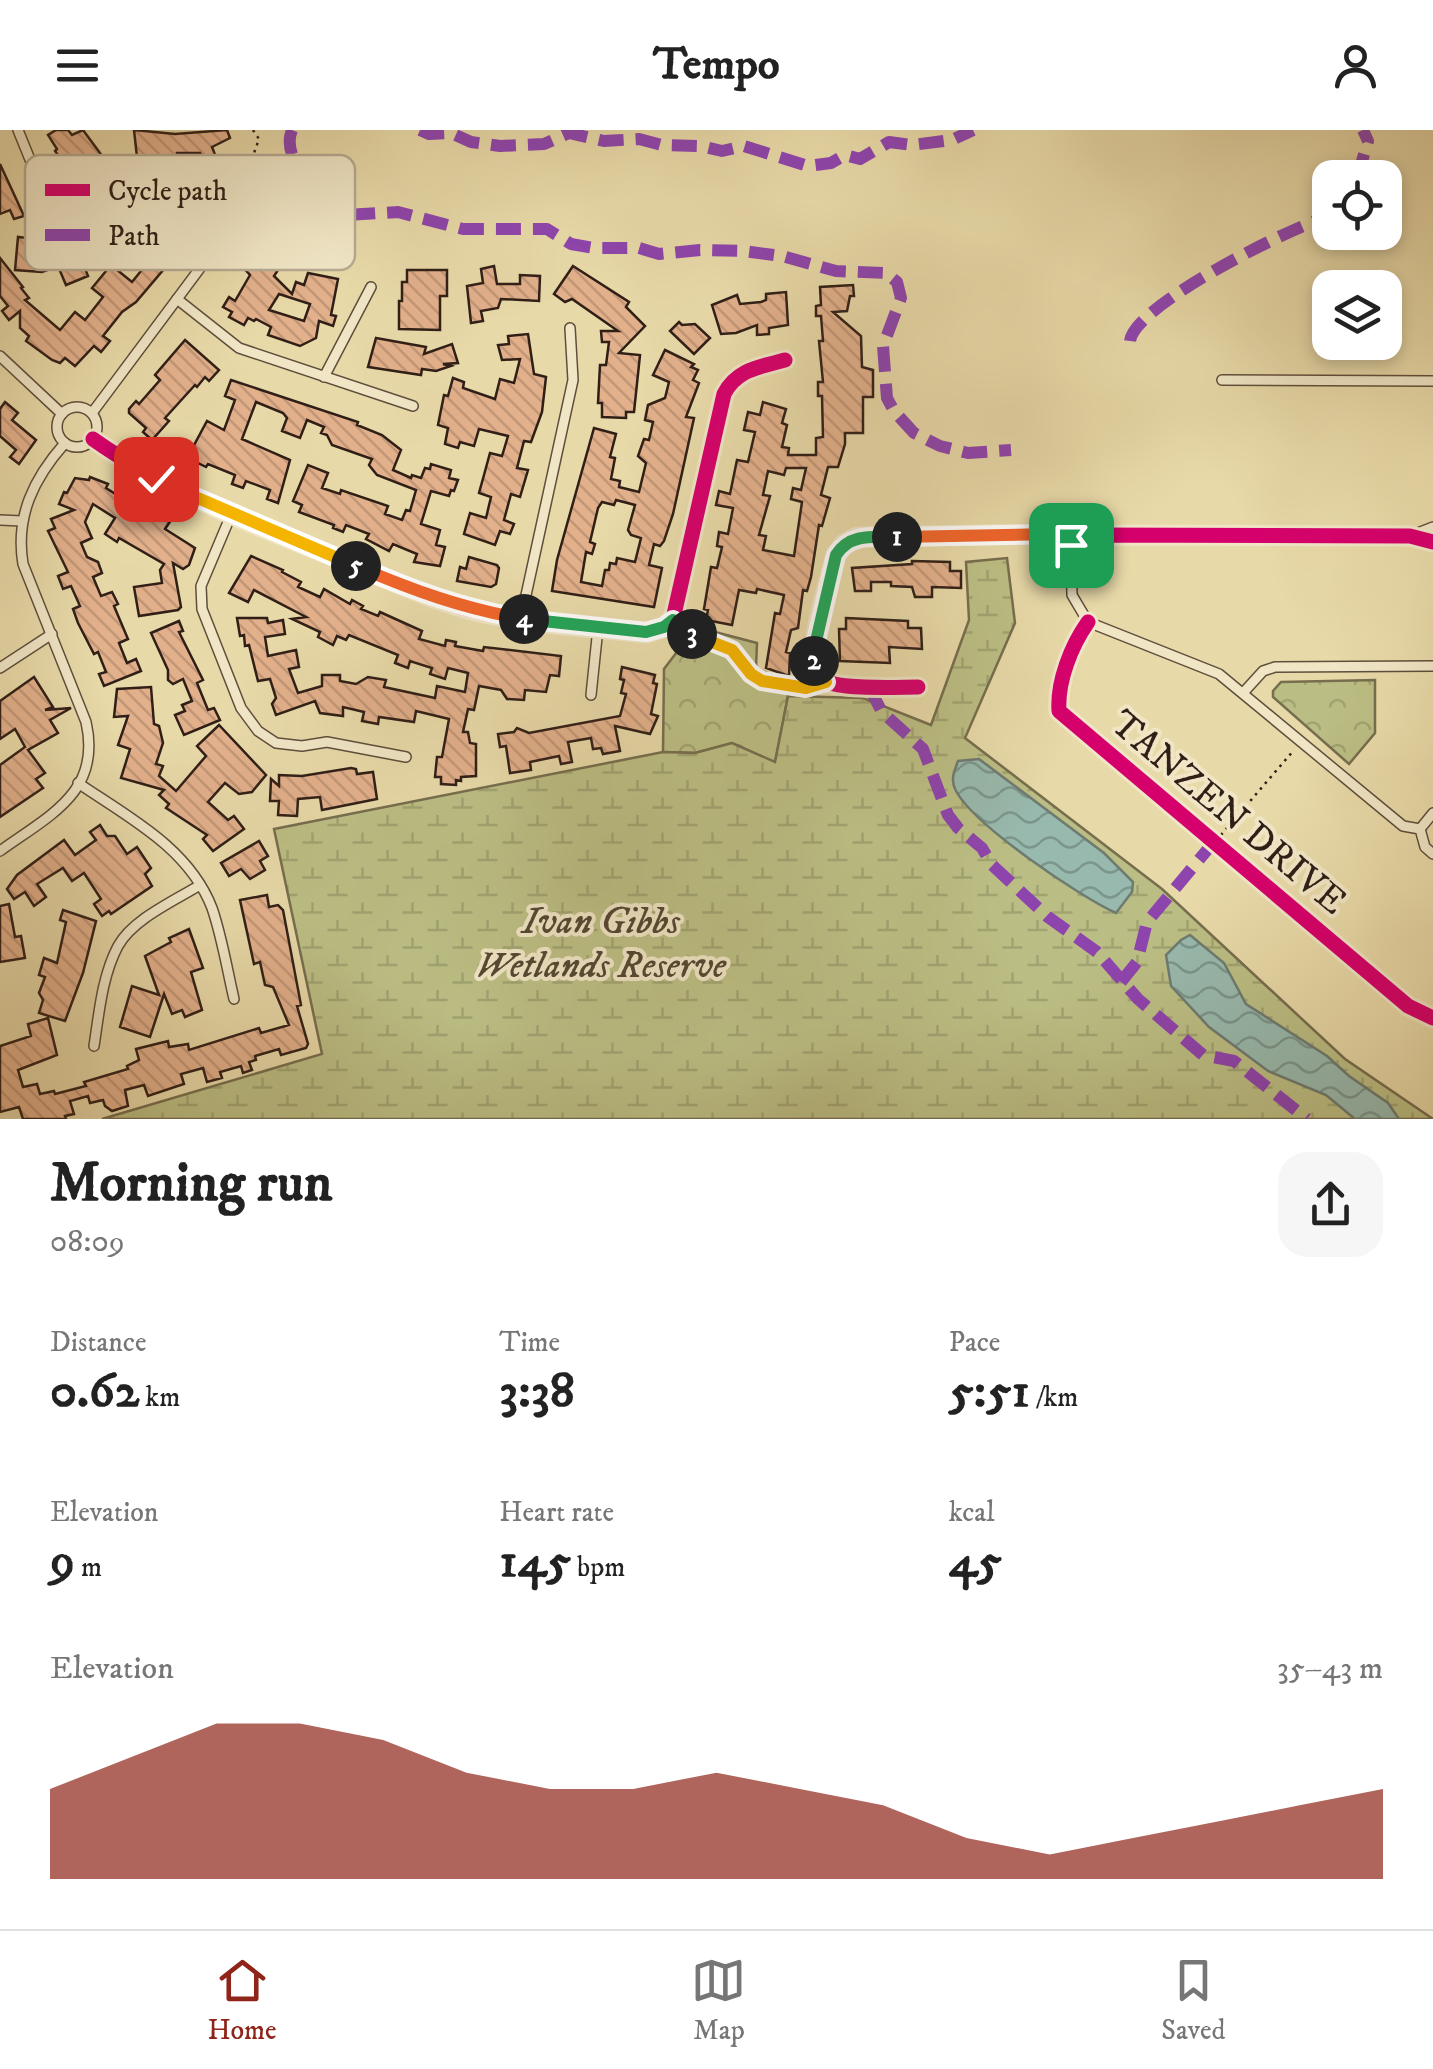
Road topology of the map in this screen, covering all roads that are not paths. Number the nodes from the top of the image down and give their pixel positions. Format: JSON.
{"nodes":[{"id":1,"x":18,"y":130,"type":"edge"},
{"id":2,"x":28,"y":155,"type":"edge"},
{"id":3,"x":199,"y":270,"type":"edge"},
{"id":4,"x":371,"y":287,"type":"dead end"},
{"id":5,"x":177,"y":300,"type":"junction"},
{"id":6,"x":570,"y":328,"type":"dead end"},
{"id":7,"x":0,"y":356,"type":"edge"},
{"id":8,"x":785,"y":360,"type":"dead end"},
{"id":9,"x":324,"y":377,"type":"junction"},
{"id":10,"x":1222,"y":380,"type":"dead end"},
{"id":11,"x":1433,"y":381,"type":"edge"},
{"id":12,"x":413,"y":406,"type":"dead end"},
{"id":13,"x":92,"y":412,"type":"junction"},
{"id":14,"x":62,"y":414,"type":"junction"},
{"id":15,"x":93,"y":439,"type":"junction"},
{"id":16,"x":65,"y":443,"type":"junction"},
{"id":17,"x":231,"y":514,"type":"junction"},
{"id":18,"x":0,"y":520,"type":"edge"},
{"id":19,"x":22,"y":520,"type":"junction"},
{"id":20,"x":1433,"y":528,"type":"edge"},
{"id":21,"x":1410,"y":536,"type":"junction"},
{"id":22,"x":1433,"y":542,"type":"edge"},
{"id":23,"x":1071,"y":545,"type":"junction"},
{"id":24,"x":521,"y":618,"type":"junction"},
{"id":25,"x":1088,"y":622,"type":"junction"},
{"id":26,"x":598,"y":628,"type":"junction"},
{"id":27,"x":52,"y":634,"type":"junction"},
{"id":28,"x":1433,"y":666,"type":"edge"},
{"id":29,"x":0,"y":668,"type":"edge"},
{"id":30,"x":918,"y":687,"type":"dead end"},
{"id":31,"x":1243,"y":694,"type":"junction"},
{"id":32,"x":591,"y":695,"type":"dead end"},
{"id":33,"x":406,"y":757,"type":"dead end"},
{"id":34,"x":78,"y":783,"type":"junction"},
{"id":35,"x":1433,"y":814,"type":"edge"},
{"id":36,"x":1420,"y":829,"type":"junction"},
{"id":37,"x":0,"y":851,"type":"edge"},
{"id":38,"x":1433,"y":854,"type":"edge"},
{"id":39,"x":200,"y":885,"type":"junction"},
{"id":40,"x":234,"y":999,"type":"dead end"},
{"id":41,"x":1433,"y":1018,"type":"edge"},
{"id":42,"x":94,"y":1046,"type":"dead end"}],
"edges":[{"from":1,"to":2,"type":"street"},
{"from":3,"to":5,"type":"street"},
{"from":4,"to":9,"type":"street"},
{"from":5,"to":9,"type":"street"},
{"from":5,"to":13,"type":"street"},
{"from":6,"to":24,"type":"street"},
{"from":7,"to":14,"type":"street"},
{"from":8,"to":26,"type":"street"},
{"from":9,"to":12,"type":"street"},
{"from":10,"to":11,"type":"street"},
{"from":13,"to":14,"type":"street"},
{"from":13,"to":15,"type":"street"},
{"from":14,"to":16,"type":"street"},
{"from":15,"to":16,"type":"street"},
{"from":15,"to":17,"type":"street"},
{"from":16,"to":19,"type":"street"},
{"from":17,"to":24,"type":"street"},
{"from":17,"to":33,"type":"street"},
{"from":18,"to":19,"type":"street"},
{"from":19,"to":27,"type":"street"},
{"from":20,"to":21,"type":"street"},
{"from":21,"to":22,"type":"street"},
{"from":21,"to":23,"type":"street"},
{"from":23,"to":25,"type":"street"},
{"from":23,"to":30,"type":"street"},
{"from":24,"to":26,"type":"street"},
{"from":25,"to":31,"type":"street"},
{"from":25,"to":41,"type":"street","name":"TANZEN DRIVE"},
{"from":26,"to":32,"type":"street"},
{"from":27,"to":29,"type":"street"},
{"from":27,"to":34,"type":"street"},
{"from":28,"to":31,"type":"street"},
{"from":31,"to":36,"type":"street"},
{"from":34,"to":37,"type":"street"},
{"from":34,"to":39,"type":"street"},
{"from":35,"to":36,"type":"street"},
{"from":36,"to":38,"type":"street"},
{"from":39,"to":40,"type":"street"},
{"from":39,"to":42,"type":"street"}]}
